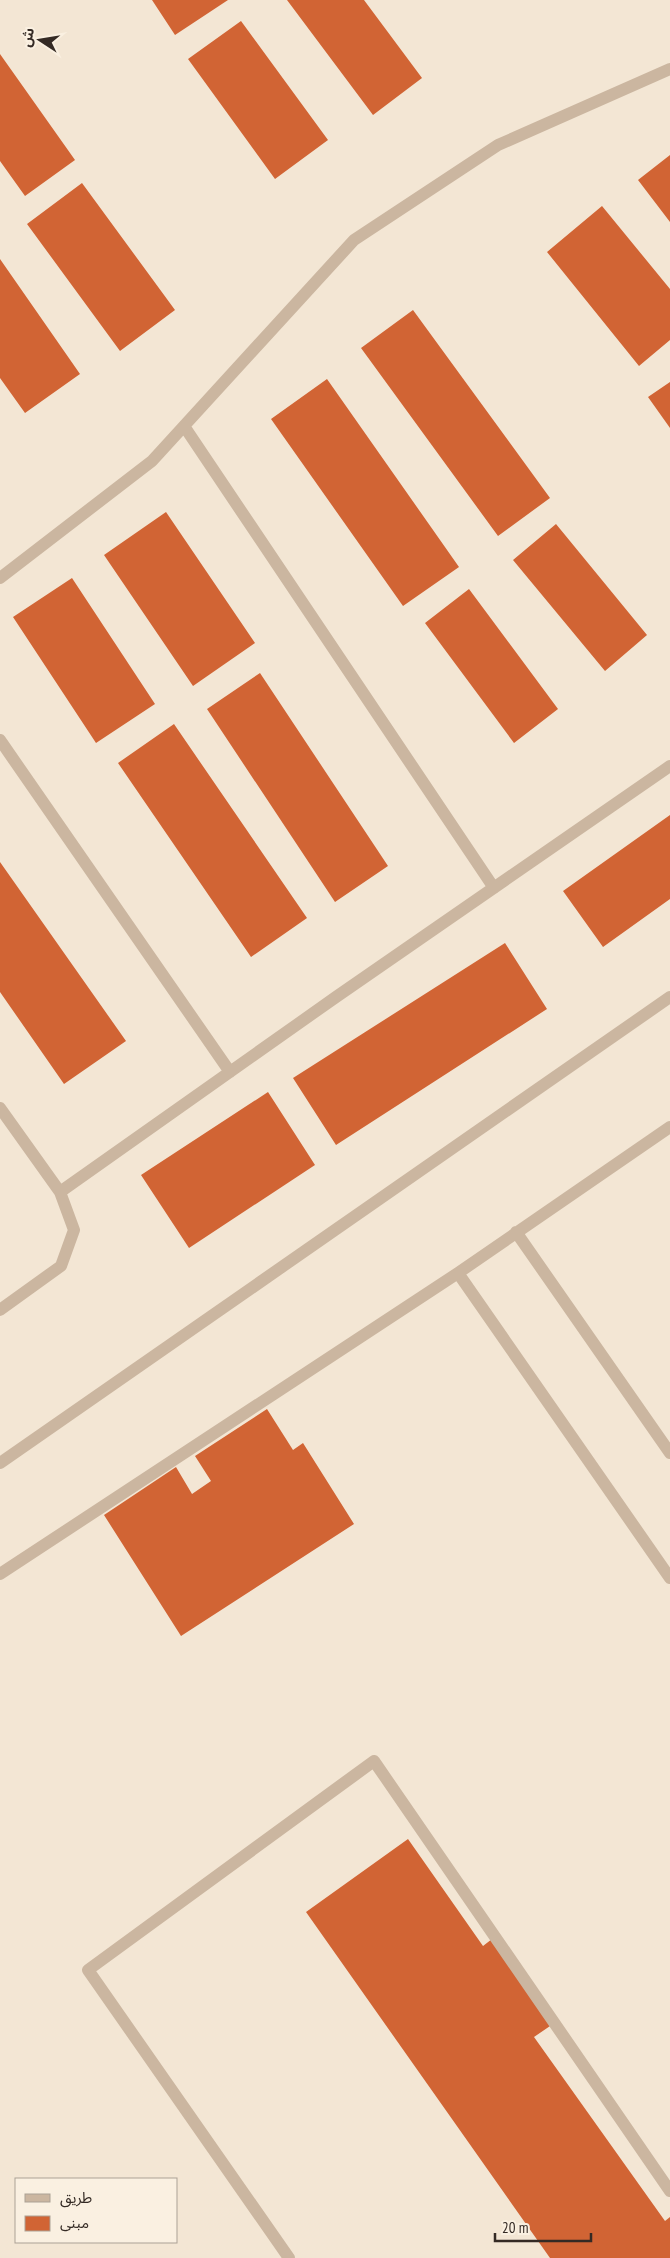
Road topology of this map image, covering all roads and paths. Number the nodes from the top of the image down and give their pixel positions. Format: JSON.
{"nodes":[{"id":1,"x":670,"y":69,"type":"edge"},
{"id":2,"x":184,"y":426,"type":"junction"},
{"id":3,"x":0,"y":578,"type":"edge"},
{"id":4,"x":0,"y":740,"type":"edge"},
{"id":5,"x":670,"y":766,"type":"edge"},
{"id":6,"x":494,"y":888,"type":"junction"},
{"id":7,"x":670,"y":997,"type":"edge"},
{"id":8,"x":230,"y":1072,"type":"junction"},
{"id":9,"x":0,"y":1108,"type":"edge"},
{"id":10,"x":670,"y":1127,"type":"edge"},
{"id":11,"x":60,"y":1192,"type":"junction"},
{"id":12,"x":516,"y":1232,"type":"junction"},
{"id":13,"x":458,"y":1273,"type":"junction"},
{"id":14,"x":0,"y":1310,"type":"edge"},
{"id":15,"x":670,"y":1453,"type":"edge"},
{"id":16,"x":0,"y":1463,"type":"edge"},
{"id":17,"x":0,"y":1574,"type":"edge"},
{"id":18,"x":670,"y":1578,"type":"edge"},
{"id":19,"x":670,"y":2191,"type":"edge"},
{"id":20,"x":289,"y":2258,"type":"edge"}],
"edges":[{"from":1,"to":2,"type":"street"},
{"from":2,"to":3,"type":"street"},
{"from":2,"to":6,"type":"street"},
{"from":4,"to":8,"type":"street"},
{"from":5,"to":6,"type":"street"},
{"from":6,"to":8,"type":"street"},
{"from":7,"to":16,"type":"street"},
{"from":8,"to":11,"type":"street"},
{"from":9,"to":11,"type":"street"},
{"from":10,"to":12,"type":"street"},
{"from":11,"to":14,"type":"street"},
{"from":12,"to":13,"type":"street"},
{"from":12,"to":15,"type":"street"},
{"from":13,"to":17,"type":"street"},
{"from":13,"to":18,"type":"street"},
{"from":19,"to":20,"type":"street"}]}
